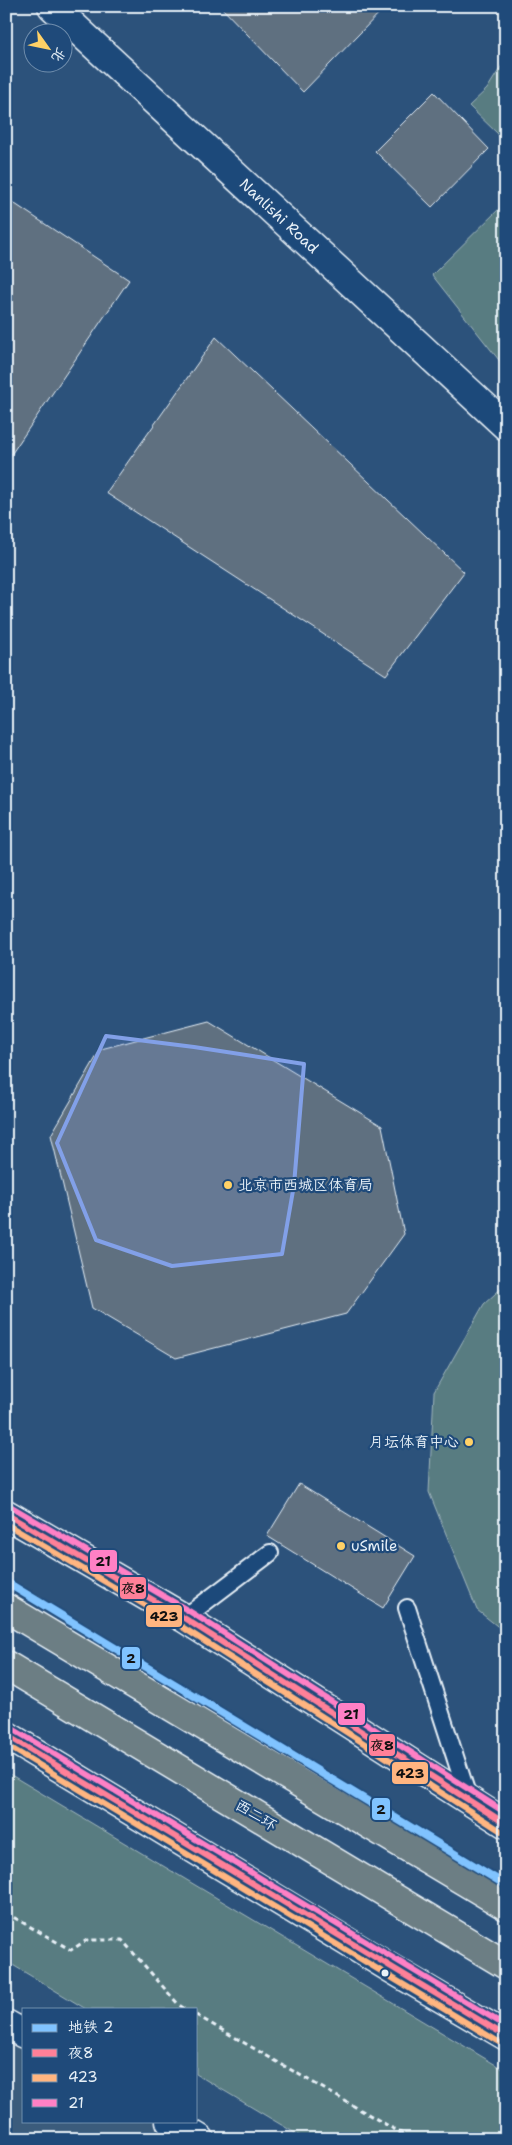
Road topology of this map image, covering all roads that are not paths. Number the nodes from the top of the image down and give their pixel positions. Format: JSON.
{"nodes":[{"id":1,"x":52,"y":6,"type":"edge"},
{"id":2,"x":506,"y":426,"type":"edge"},
{"id":3,"x":6,"y":1514,"type":"edge"},
{"id":4,"x":270,"y":1553,"type":"dead end"},
{"id":5,"x":6,"y":1608,"type":"edge"},
{"id":6,"x":407,"y":1608,"type":"dead end"},
{"id":7,"x":184,"y":1618,"type":"junction"},
{"id":8,"x":6,"y":1665,"type":"edge"},
{"id":9,"x":6,"y":1735,"type":"edge"},
{"id":10,"x":469,"y":1800,"type":"junction"},
{"id":11,"x":506,"y":1824,"type":"edge"},
{"id":12,"x":506,"y":1906,"type":"edge"},
{"id":13,"x":506,"y":1965,"type":"edge"},
{"id":14,"x":6,"y":2024,"type":"edge"},
{"id":15,"x":22,"y":2033,"type":"edge"},
{"id":16,"x":506,"y":2036,"type":"edge"},
{"id":17,"x":172,"y":2122,"type":"edge"},
{"id":18,"x":200,"y":2139,"type":"edge"}],
"edges":[{"from":1,"to":2,"type":"street","name":"Nanlishi Road"},
{"from":3,"to":7,"type":"street"},
{"from":4,"to":7,"type":"lane"},
{"from":5,"to":12,"type":"highway"},
{"from":6,"to":10,"type":"lane"},
{"from":7,"to":10,"type":"street"},
{"from":8,"to":13,"type":"highway","name":"西二环"},
{"from":9,"to":16,"type":"street"},
{"from":10,"to":11,"type":"street"},
{"from":14,"to":15,"type":"street"},
{"from":17,"to":18,"type":"street"}]}
